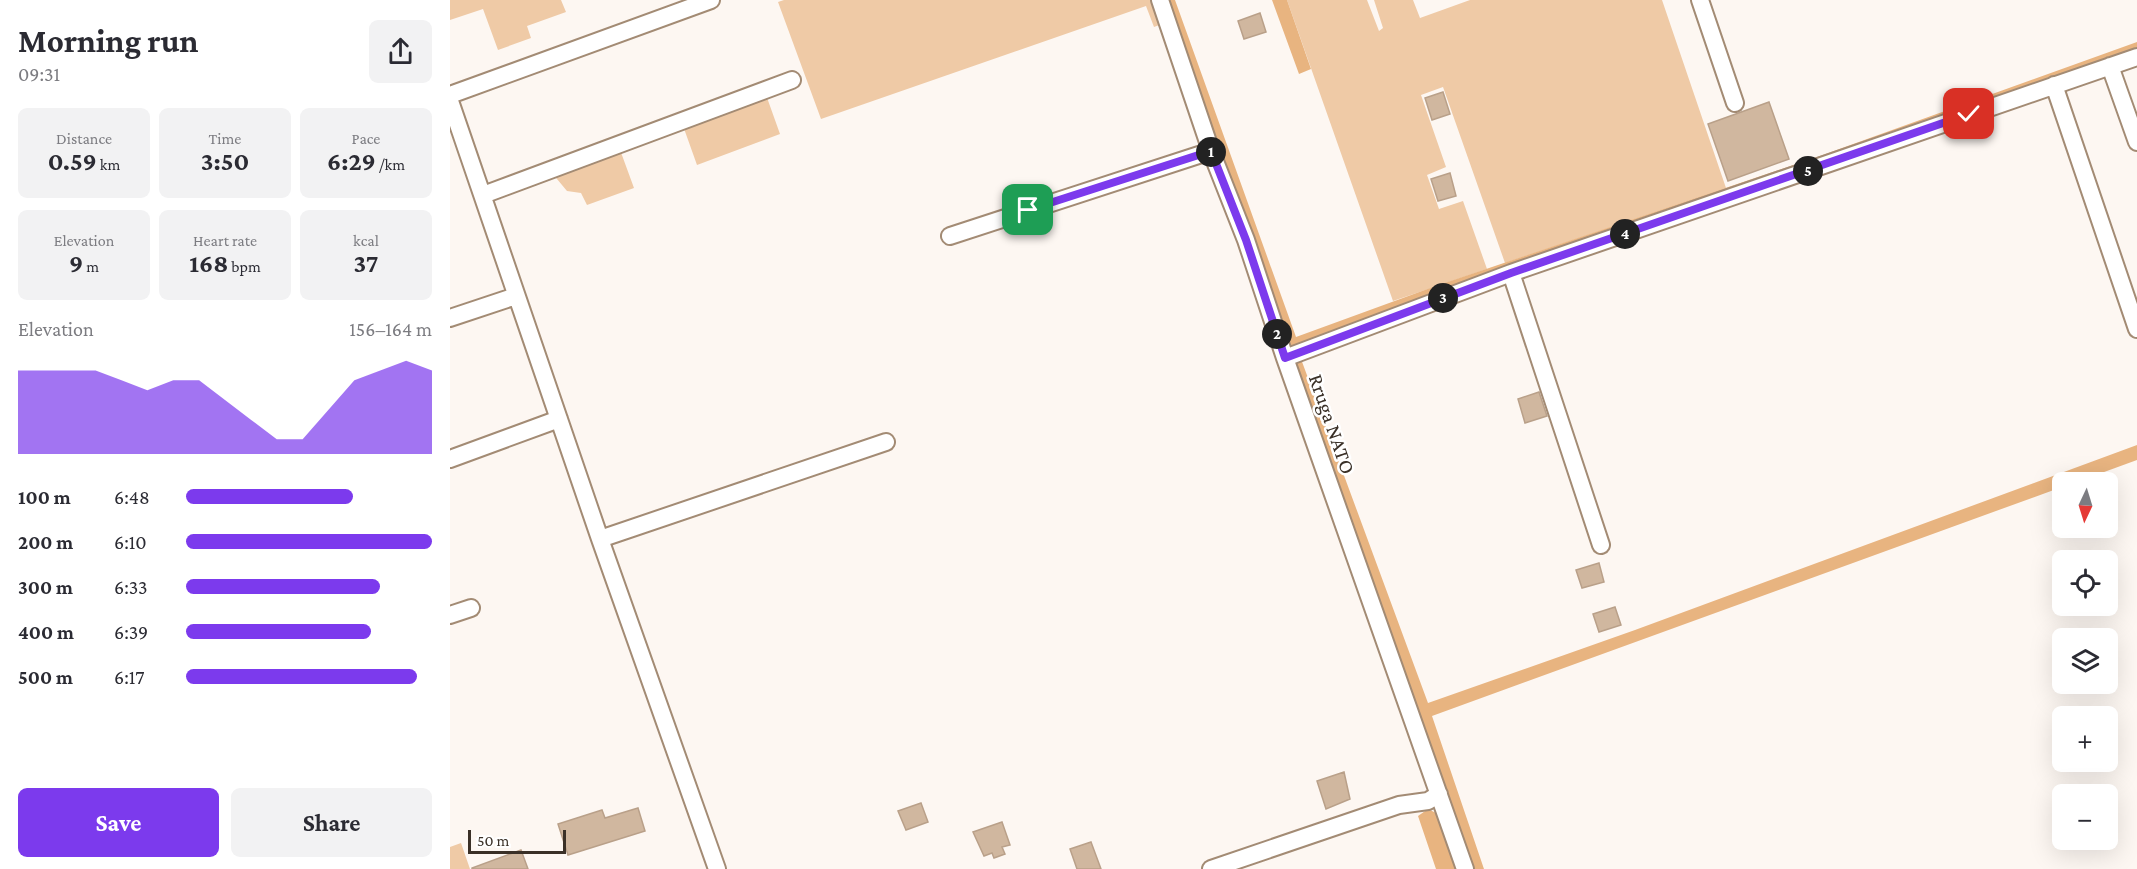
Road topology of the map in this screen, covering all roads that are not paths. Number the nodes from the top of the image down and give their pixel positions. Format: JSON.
{"nodes":[{"id":1,"x":711,"y":0,"type":"edge"},
{"id":2,"x":1160,"y":0,"type":"edge"},
{"id":3,"x":1700,"y":0,"type":"edge"},
{"id":4,"x":2137,"y":57,"type":"edge"},
{"id":5,"x":2110,"y":66,"type":"junction"},
{"id":6,"x":792,"y":80,"type":"dead end"},
{"id":7,"x":2054,"y":85,"type":"junction"},
{"id":8,"x":450,"y":95,"type":"edge"},
{"id":9,"x":450,"y":101,"type":"edge"},
{"id":10,"x":1735,"y":103,"type":"dead end"},
{"id":11,"x":2137,"y":141,"type":"edge"},
{"id":12,"x":1211,"y":151,"type":"junction"},
{"id":13,"x":483,"y":195,"type":"junction"},
{"id":14,"x":950,"y":236,"type":"dead end"},
{"id":15,"x":1511,"y":273,"type":"junction"},
{"id":16,"x":516,"y":296,"type":"junction"},
{"id":17,"x":450,"y":318,"type":"edge"},
{"id":18,"x":2137,"y":329,"type":"edge"},
{"id":19,"x":1285,"y":358,"type":"junction"},
{"id":20,"x":559,"y":419,"type":"junction"},
{"id":21,"x":886,"y":442,"type":"dead end"},
{"id":22,"x":450,"y":459,"type":"edge"},
{"id":23,"x":600,"y":539,"type":"junction"},
{"id":24,"x":1601,"y":545,"type":"dead end"},
{"id":25,"x":471,"y":608,"type":"dead end"},
{"id":26,"x":450,"y":615,"type":"edge"},
{"id":27,"x":1439,"y":794,"type":"junction"},
{"id":28,"x":717,"y":869,"type":"edge"},
{"id":29,"x":1211,"y":869,"type":"edge"},
{"id":30,"x":1465,"y":869,"type":"edge"}],
"edges":[{"from":1,"to":8,"type":"street"},
{"from":2,"to":12,"type":"street","name":"Rruga NATO"},
{"from":3,"to":10,"type":"street"},
{"from":4,"to":5,"type":"street"},
{"from":5,"to":7,"type":"street"},
{"from":5,"to":11,"type":"street"},
{"from":6,"to":13,"type":"street"},
{"from":7,"to":15,"type":"street"},
{"from":7,"to":18,"type":"street"},
{"from":9,"to":13,"type":"street"},
{"from":12,"to":14,"type":"street"},
{"from":12,"to":19,"type":"street","name":"Rruga NATO"},
{"from":13,"to":16,"type":"street"},
{"from":15,"to":19,"type":"street"},
{"from":15,"to":24,"type":"street"},
{"from":16,"to":17,"type":"street"},
{"from":16,"to":20,"type":"street"},
{"from":19,"to":27,"type":"street","name":"Rruga NATO"},
{"from":20,"to":22,"type":"street"},
{"from":20,"to":23,"type":"street"},
{"from":21,"to":23,"type":"street"},
{"from":23,"to":28,"type":"street"},
{"from":25,"to":26,"type":"street"},
{"from":27,"to":29,"type":"street"},
{"from":27,"to":30,"type":"street","name":"Rruga NATO"}]}
